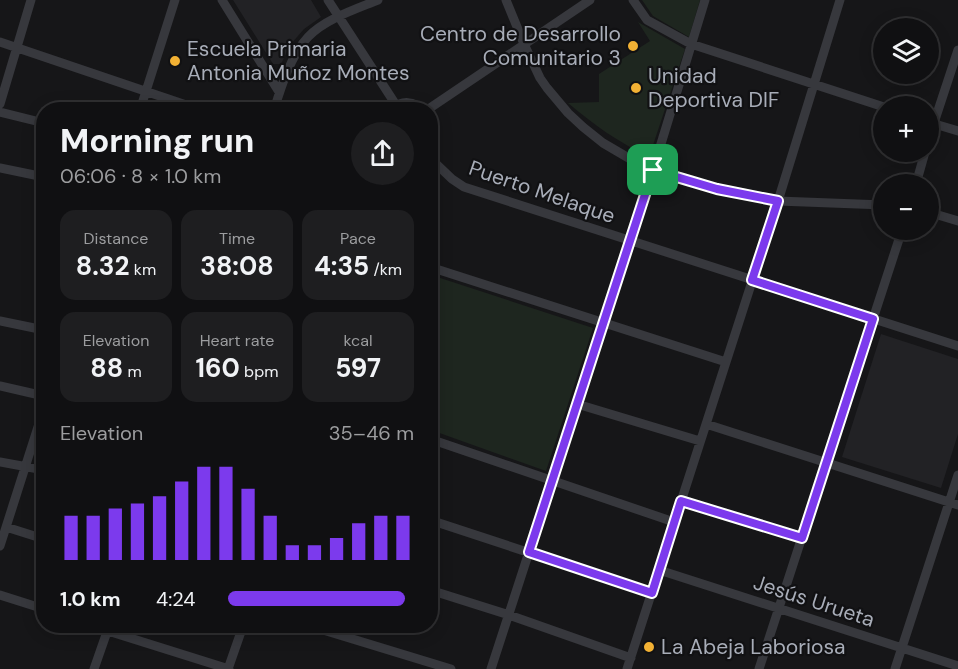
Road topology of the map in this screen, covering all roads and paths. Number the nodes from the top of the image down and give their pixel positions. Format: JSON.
{"nodes":[{"id":1,"x":31,"y":0,"type":"edge"},
{"id":2,"x":175,"y":0,"type":"edge"},
{"id":3,"x":222,"y":0,"type":"edge"},
{"id":4,"x":328,"y":0,"type":"edge"},
{"id":5,"x":378,"y":0,"type":"edge"},
{"id":6,"x":506,"y":0,"type":"edge"},
{"id":7,"x":590,"y":0,"type":"edge"},
{"id":8,"x":633,"y":0,"type":"edge"},
{"id":9,"x":705,"y":0,"type":"edge"},
{"id":10,"x":840,"y":0,"type":"edge"},
{"id":11,"x":338,"y":17,"type":"junction"},
{"id":12,"x":0,"y":42,"type":"edge"},
{"id":13,"x":524,"y":44,"type":"junction"},
{"id":14,"x":692,"y":44,"type":"junction"},
{"id":15,"x":16,"y":48,"type":"junction"},
{"id":16,"x":958,"y":50,"type":"edge"},
{"id":17,"x":813,"y":85,"type":"junction"},
{"id":18,"x":146,"y":90,"type":"junction"},
{"id":19,"x":279,"y":92,"type":"junction"},
{"id":20,"x":939,"y":101,"type":"edge"},
{"id":21,"x":142,"y":102,"type":"edge"},
{"id":22,"x":179,"y":102,"type":"edge"},
{"id":23,"x":276,"y":102,"type":"edge"},
{"id":24,"x":391,"y":102,"type":"edge"},
{"id":25,"x":437,"y":102,"type":"edge"},
{"id":26,"x":0,"y":104,"type":"edge"},
{"id":27,"x":873,"y":104,"type":"edge"},
{"id":28,"x":0,"y":112,"type":"edge"},
{"id":29,"x":36,"y":121,"type":"edge"},
{"id":30,"x":939,"y":125,"type":"edge"},
{"id":31,"x":958,"y":131,"type":"edge"},
{"id":32,"x":438,"y":166,"type":"edge"},
{"id":33,"x":0,"y":168,"type":"edge"},
{"id":34,"x":653,"y":170,"type":"junction"},
{"id":35,"x":36,"y":175,"type":"edge"},
{"id":36,"x":778,"y":201,"type":"junction"},
{"id":37,"x":873,"y":205,"type":"edge"},
{"id":38,"x":939,"y":215,"type":"edge"},
{"id":39,"x":958,"y":221,"type":"edge"},
{"id":40,"x":899,"y":240,"type":"edge"},
{"id":41,"x":629,"y":241,"type":"junction"},
{"id":42,"x":438,"y":270,"type":"edge"},
{"id":43,"x":752,"y":280,"type":"junction"},
{"id":44,"x":873,"y":319,"type":"junction"},
{"id":45,"x":0,"y":321,"type":"edge"},
{"id":46,"x":603,"y":323,"type":"junction"},
{"id":47,"x":36,"y":328,"type":"edge"},
{"id":48,"x":958,"y":346,"type":"edge"},
{"id":49,"x":726,"y":362,"type":"junction"},
{"id":50,"x":0,"y":386,"type":"edge"},
{"id":51,"x":36,"y":394,"type":"edge"},
{"id":52,"x":577,"y":404,"type":"junction"},
{"id":53,"x":706,"y":424,"type":"junction"},
{"id":54,"x":36,"y":433,"type":"edge"},
{"id":55,"x":700,"y":441,"type":"junction"},
{"id":56,"x":438,"y":442,"type":"edge"},
{"id":57,"x":0,"y":462,"type":"edge"},
{"id":58,"x":826,"y":463,"type":"junction"},
{"id":59,"x":25,"y":467,"type":"junction"},
{"id":60,"x":36,"y":469,"type":"edge"},
{"id":61,"x":958,"y":475,"type":"edge"},
{"id":62,"x":552,"y":481,"type":"junction"},
{"id":63,"x":681,"y":501,"type":"junction"},
{"id":64,"x":954,"y":504,"type":"edge"},
{"id":65,"x":674,"y":522,"type":"junction"},
{"id":66,"x":438,"y":523,"type":"edge"},
{"id":67,"x":6,"y":528,"type":"junction"},
{"id":68,"x":36,"y":537,"type":"edge"},
{"id":69,"x":802,"y":538,"type":"junction"},
{"id":70,"x":0,"y":546,"type":"edge"},
{"id":71,"x":529,"y":552,"type":"junction"},
{"id":72,"x":659,"y":570,"type":"junction"},
{"id":73,"x":438,"y":593,"type":"edge"},
{"id":74,"x":652,"y":593,"type":"junction"},
{"id":75,"x":0,"y":594,"type":"edge"},
{"id":76,"x":36,"y":606,"type":"edge"},
{"id":77,"x":779,"y":608,"type":"junction"},
{"id":78,"x":509,"y":615,"type":"junction"},
{"id":79,"x":106,"y":633,"type":"edge"},
{"id":80,"x":123,"y":633,"type":"edge"},
{"id":81,"x":241,"y":633,"type":"edge"},
{"id":82,"x":333,"y":633,"type":"edge"},
{"id":83,"x":902,"y":648,"type":"junction"},
{"id":84,"x":631,"y":658,"type":"junction"},
{"id":85,"x":958,"y":666,"type":"edge"},
{"id":86,"x":94,"y":669,"type":"edge"},
{"id":87,"x":229,"y":669,"type":"edge"},
{"id":88,"x":451,"y":669,"type":"edge"},
{"id":89,"x":491,"y":669,"type":"edge"},
{"id":90,"x":627,"y":669,"type":"edge"},
{"id":91,"x":759,"y":669,"type":"edge"},
{"id":92,"x":895,"y":669,"type":"edge"}],
"edges":[{"from":1,"to":15,"type":"street"},
{"from":2,"to":18,"type":"street"},
{"from":3,"to":19,"type":"street"},
{"from":4,"to":11,"type":"street"},
{"from":5,"to":11,"type":"street"},
{"from":6,"to":13,"type":"street"},
{"from":7,"to":13,"type":"street"},
{"from":8,"to":14,"type":"street"},
{"from":9,"to":14,"type":"street"},
{"from":10,"to":17,"type":"street"},
{"from":11,"to":19,"type":"street"},
{"from":11,"to":24,"type":"street"},
{"from":12,"to":15,"type":"street"},
{"from":13,"to":25,"type":"street"},
{"from":13,"to":34,"type":"street"},
{"from":14,"to":17,"type":"street"},
{"from":14,"to":34,"type":"street"},
{"from":15,"to":18,"type":"street"},
{"from":15,"to":26,"type":"street"},
{"from":16,"to":20,"type":"street"},
{"from":17,"to":27,"type":"street"},
{"from":17,"to":36,"type":"street"},
{"from":18,"to":21,"type":"street"},
{"from":18,"to":22,"type":"street"},
{"from":19,"to":23,"type":"street"},
{"from":28,"to":29,"type":"street"},
{"from":30,"to":31,"type":"street"},
{"from":32,"to":41,"type":"street","name":"Puerto Melaque"},
{"from":33,"to":35,"type":"street"},
{"from":34,"to":36,"type":"street"},
{"from":34,"to":41,"type":"street"},
{"from":36,"to":37,"type":"street"},
{"from":36,"to":43,"type":"street"},
{"from":38,"to":39,"type":"street"},
{"from":40,"to":44,"type":"street"},
{"from":41,"to":43,"type":"street","name":"Puerto Melaque"},
{"from":41,"to":46,"type":"street"},
{"from":42,"to":46,"type":"street"},
{"from":43,"to":44,"type":"street","name":"Puerto Melaque"},
{"from":43,"to":49,"type":"street"},
{"from":44,"to":48,"type":"street","name":"Puerto Melaque"},
{"from":44,"to":58,"type":"street"},
{"from":45,"to":47,"type":"street"},
{"from":46,"to":49,"type":"street"},
{"from":46,"to":52,"type":"street"},
{"from":49,"to":53,"type":"street"},
{"from":50,"to":51,"type":"street"},
{"from":52,"to":55,"type":"street"},
{"from":52,"to":62,"type":"street"},
{"from":53,"to":55,"type":"street"},
{"from":53,"to":58,"type":"street"},
{"from":54,"to":59,"type":"street"},
{"from":55,"to":63,"type":"street"},
{"from":56,"to":62,"type":"street"},
{"from":57,"to":59,"type":"street"},
{"from":58,"to":64,"type":"street"},
{"from":58,"to":69,"type":"street"},
{"from":59,"to":60,"type":"street"},
{"from":59,"to":67,"type":"street"},
{"from":61,"to":64,"type":"street"},
{"from":62,"to":65,"type":"street"},
{"from":62,"to":71,"type":"street"},
{"from":63,"to":65,"type":"street"},
{"from":63,"to":69,"type":"street"},
{"from":64,"to":83,"type":"street"},
{"from":65,"to":72,"type":"street"},
{"from":66,"to":71,"type":"street"},
{"from":67,"to":68,"type":"street"},
{"from":67,"to":70,"type":"street"},
{"from":69,"to":77,"type":"street"},
{"from":71,"to":74,"type":"street"},
{"from":71,"to":78,"type":"street"},
{"from":72,"to":74,"type":"street"},
{"from":72,"to":77,"type":"street","name":"Jesús Urueta"},
{"from":73,"to":78,"type":"street"},
{"from":74,"to":84,"type":"street"},
{"from":75,"to":76,"type":"street"},
{"from":77,"to":83,"type":"street","name":"Jesús Urueta"},
{"from":77,"to":91,"type":"street"},
{"from":78,"to":84,"type":"street"},
{"from":78,"to":89,"type":"street"},
{"from":79,"to":86,"type":"street"},
{"from":80,"to":87,"type":"street"},
{"from":81,"to":87,"type":"street"},
{"from":82,"to":88,"type":"street"},
{"from":83,"to":85,"type":"street","name":"Jesús Urueta"},
{"from":83,"to":92,"type":"street"},
{"from":84,"to":90,"type":"street"}]}
